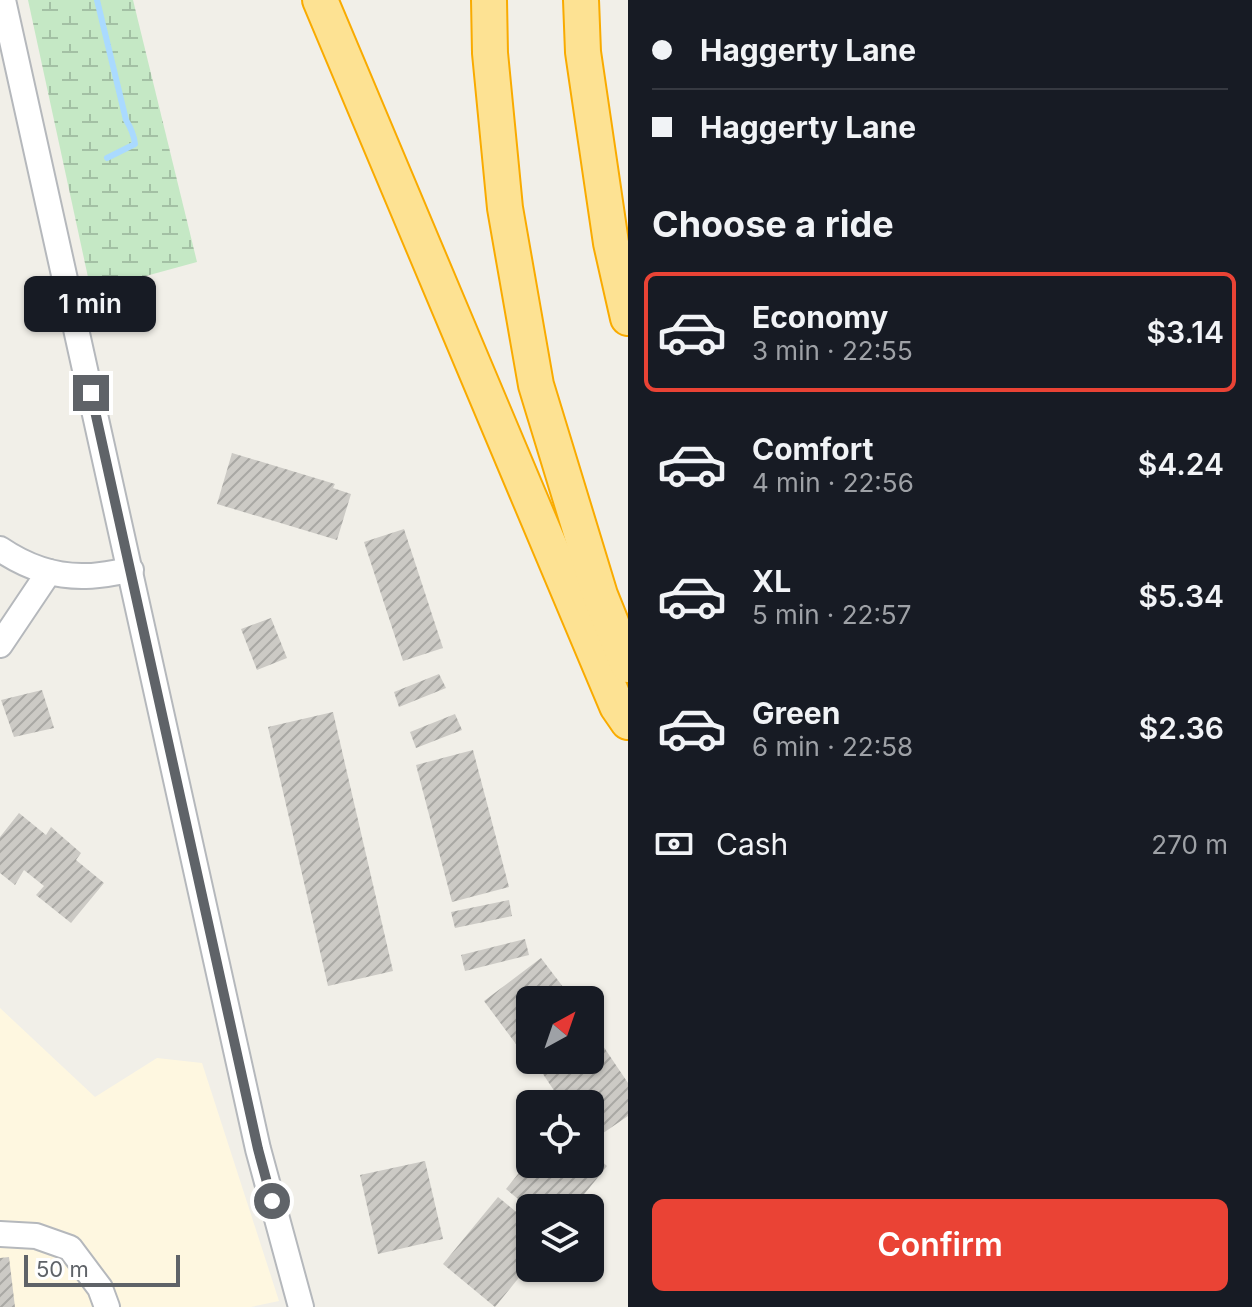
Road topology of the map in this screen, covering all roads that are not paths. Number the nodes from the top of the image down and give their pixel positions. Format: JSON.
{"nodes":[{"id":1,"x":3,"y":0,"type":"edge"},
{"id":2,"x":320,"y":0,"type":"edge"},
{"id":3,"x":489,"y":0,"type":"edge"},
{"id":4,"x":581,"y":0,"type":"edge"},
{"id":5,"x":628,"y":318,"type":"edge"},
{"id":6,"x":0,"y":549,"type":"edge"},
{"id":7,"x":131,"y":570,"type":"junction"},
{"id":8,"x":49,"y":572,"type":"junction"},
{"id":9,"x":0,"y":645,"type":"edge"},
{"id":10,"x":628,"y":665,"type":"edge"},
{"id":11,"x":628,"y":722,"type":"edge"},
{"id":12,"x":0,"y":1234,"type":"edge"},
{"id":13,"x":107,"y":1307,"type":"edge"},
{"id":14,"x":301,"y":1307,"type":"edge"}],
"edges":[{"from":1,"to":7,"type":"street"},
{"from":2,"to":11,"type":"highway"},
{"from":3,"to":10,"type":"highway"},
{"from":4,"to":5,"type":"highway"},
{"from":6,"to":8,"type":"street"},
{"from":7,"to":8,"type":"street"},
{"from":7,"to":14,"type":"street"},
{"from":8,"to":9,"type":"street"},
{"from":12,"to":13,"type":"street"}]}
